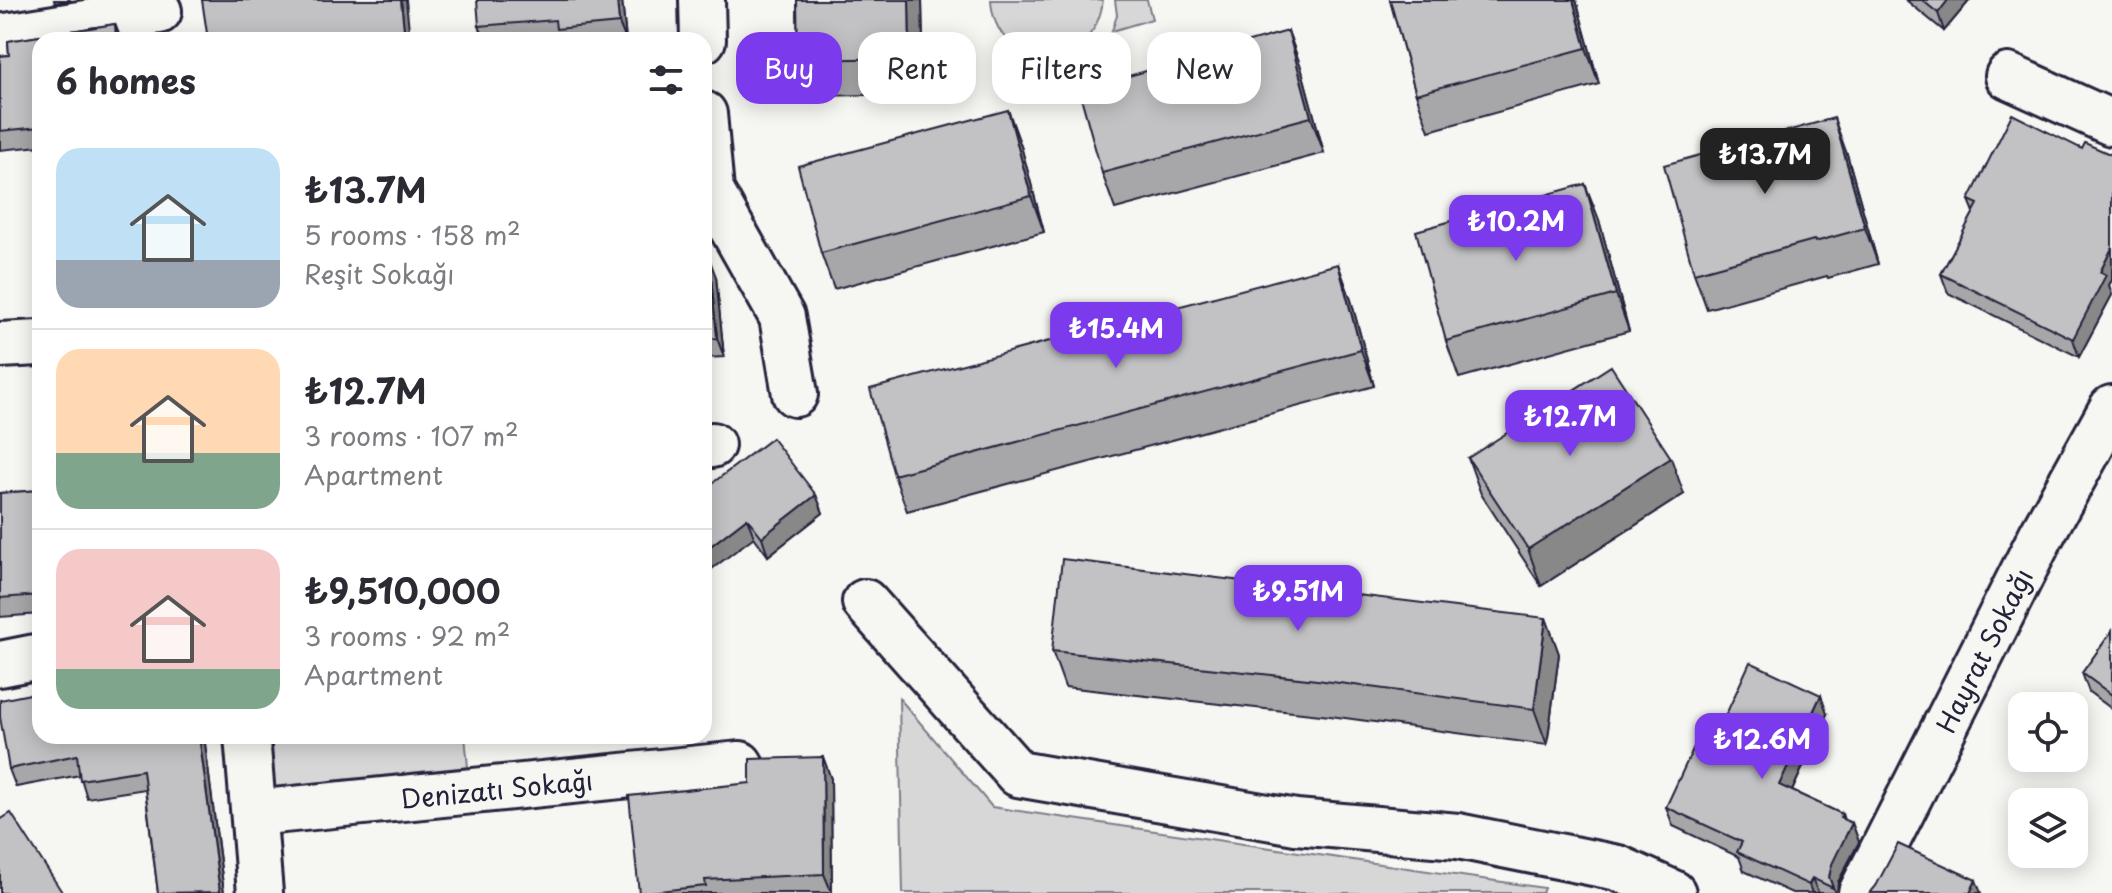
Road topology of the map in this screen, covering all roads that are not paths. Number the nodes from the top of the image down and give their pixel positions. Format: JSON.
{"nodes":[{"id":1,"x":702,"y":0,"type":"edge"},
{"id":2,"x":160,"y":17,"type":"edge"},
{"id":3,"x":40,"y":32,"type":"edge"},
{"id":4,"x":703,"y":32,"type":"edge"},
{"id":5,"x":32,"y":33,"type":"edge"},
{"id":6,"x":0,"y":37,"type":"edge"},
{"id":7,"x":2008,"y":76,"type":"dead end"},
{"id":8,"x":2112,"y":123,"type":"edge"},
{"id":9,"x":712,"y":193,"type":"edge"},
{"id":10,"x":32,"y":343,"type":"edge"},
{"id":11,"x":0,"y":345,"type":"edge"},
{"id":12,"x":795,"y":394,"type":"dead end"},
{"id":13,"x":2112,"y":408,"type":"edge"},
{"id":14,"x":865,"y":602,"type":"dead end"},
{"id":15,"x":32,"y":658,"type":"edge"},
{"id":16,"x":0,"y":664,"type":"edge"},
{"id":17,"x":248,"y":744,"type":"edge"},
{"id":18,"x":740,"y":764,"type":"dead end"},
{"id":19,"x":254,"y":813,"type":"junction"},
{"id":20,"x":260,"y":893,"type":"edge"},
{"id":21,"x":1673,"y":893,"type":"edge"},
{"id":22,"x":1861,"y":893,"type":"edge"}],
"edges":[{"from":1,"to":4,"type":"street"},
{"from":2,"to":3,"type":"street"},
{"from":5,"to":6,"type":"street"},
{"from":7,"to":8,"type":"street"},
{"from":9,"to":12,"type":"street"},
{"from":10,"to":11,"type":"street"},
{"from":13,"to":22,"type":"street","name":"Hayrat Sokağı"},
{"from":14,"to":21,"type":"street"},
{"from":15,"to":16,"type":"street"},
{"from":17,"to":19,"type":"street"},
{"from":18,"to":19,"type":"street","name":"Denizatı Sokağı"},
{"from":19,"to":20,"type":"street"}]}
